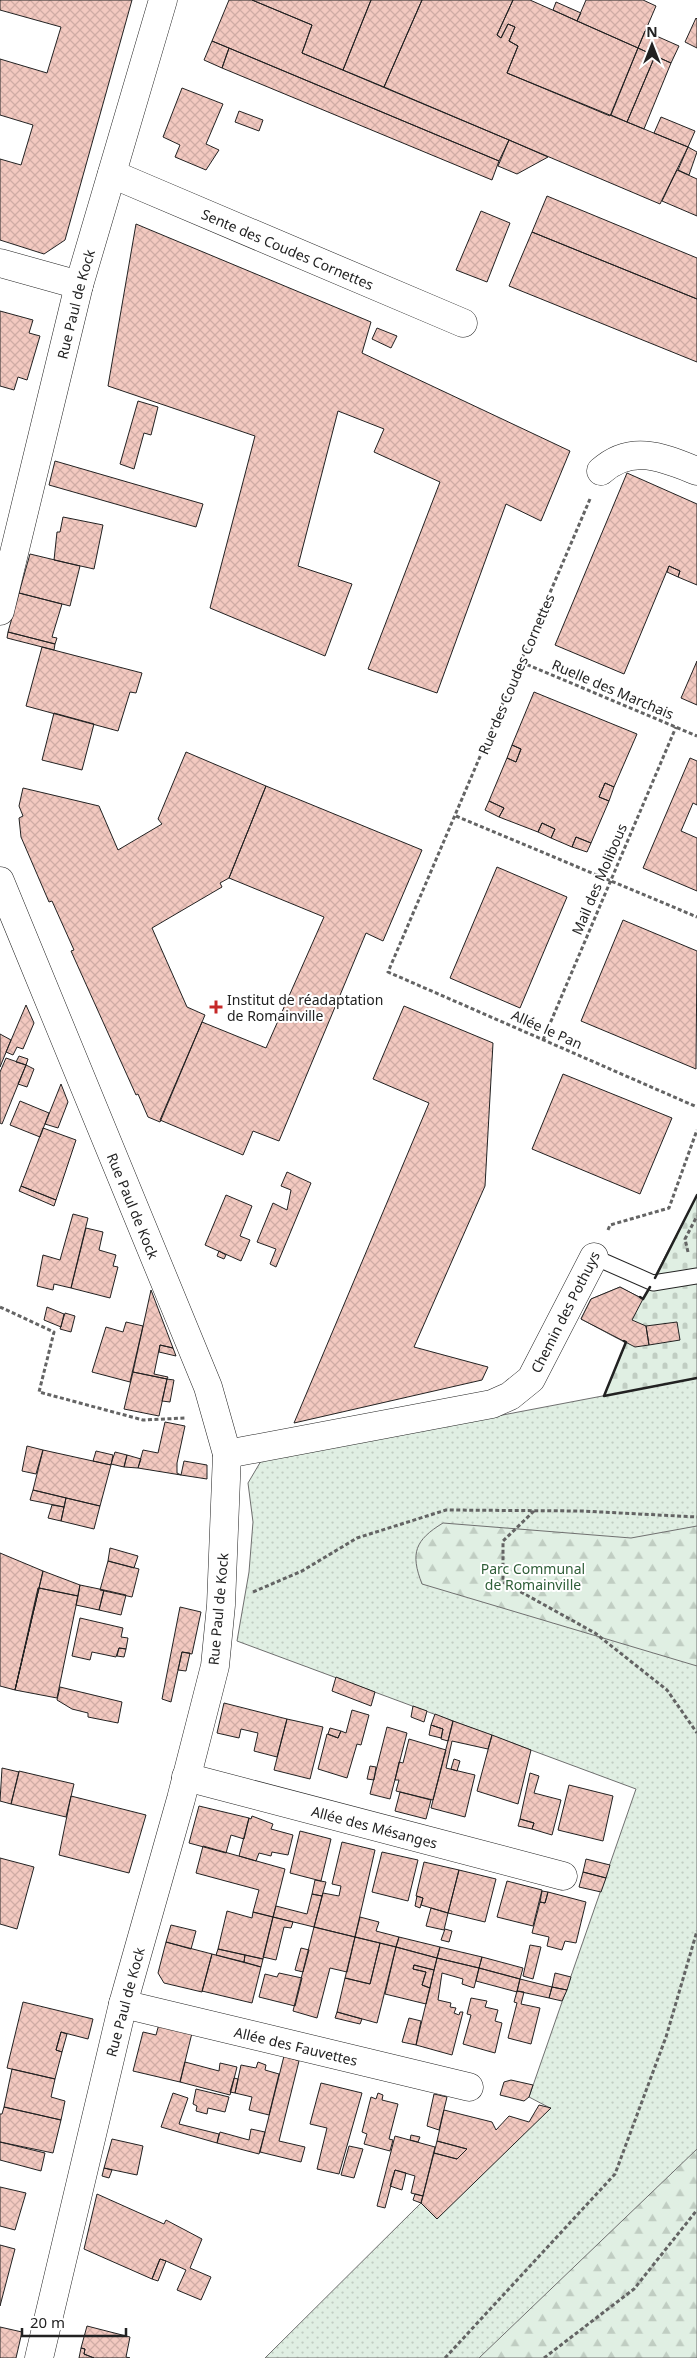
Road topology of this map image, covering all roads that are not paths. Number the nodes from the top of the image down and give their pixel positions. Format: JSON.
{"nodes":[{"id":1,"x":163,"y":0,"type":"edge"},
{"id":2,"x":112,"y":174,"type":"junction"},
{"id":3,"x":0,"y":263,"type":"edge"},
{"id":4,"x":79,"y":285,"type":"junction"},
{"id":5,"x":463,"y":323,"type":"dead end"},
{"id":6,"x":601,"y":471,"type":"road end"},
{"id":7,"x":697,"y":471,"type":"edge"},
{"id":8,"x":0,"y":611,"type":"edge"},
{"id":9,"x":0,"y":882,"type":"edge"},
{"id":10,"x":594,"y":1257,"type":"joint"},
{"id":11,"x":697,"y":1276,"type":"edge"},
{"id":12,"x":227,"y":1454,"type":"junction"},
{"id":13,"x":186,"y":1777,"type":"junction"},
{"id":14,"x":564,"y":1876,"type":"dead end"},
{"id":15,"x":123,"y":2004,"type":"junction"},
{"id":16,"x":469,"y":2087,"type":"dead end"},
{"id":17,"x":39,"y":2358,"type":"edge"}],
"edges":[{"from":1,"to":2,"type":"street","name":"Rue Paul de Kock"},
{"from":2,"to":4,"type":"street","name":"Rue Paul de Kock"},
{"from":2,"to":5,"type":"street","name":"Sente des Coudes Cornettes"},
{"from":3,"to":4,"type":"street"},
{"from":4,"to":8,"type":"street","name":"Rue Paul de Kock"},
{"from":6,"to":7,"type":"street"},
{"from":9,"to":12,"type":"street","name":"Rue Paul de Kock"},
{"from":10,"to":11,"type":"lane"},
{"from":10,"to":12,"type":"street","name":"Chemin des Pothuys"},
{"from":12,"to":13,"type":"street","name":"Rue Paul de Kock"},
{"from":13,"to":14,"type":"street","name":"Allée des Mésanges"},
{"from":13,"to":15,"type":"street","name":"Rue Paul de Kock"},
{"from":15,"to":16,"type":"street","name":"Allée des Fauvettes"},
{"from":15,"to":17,"type":"street","name":"Rue Paul de Kock"}]}
